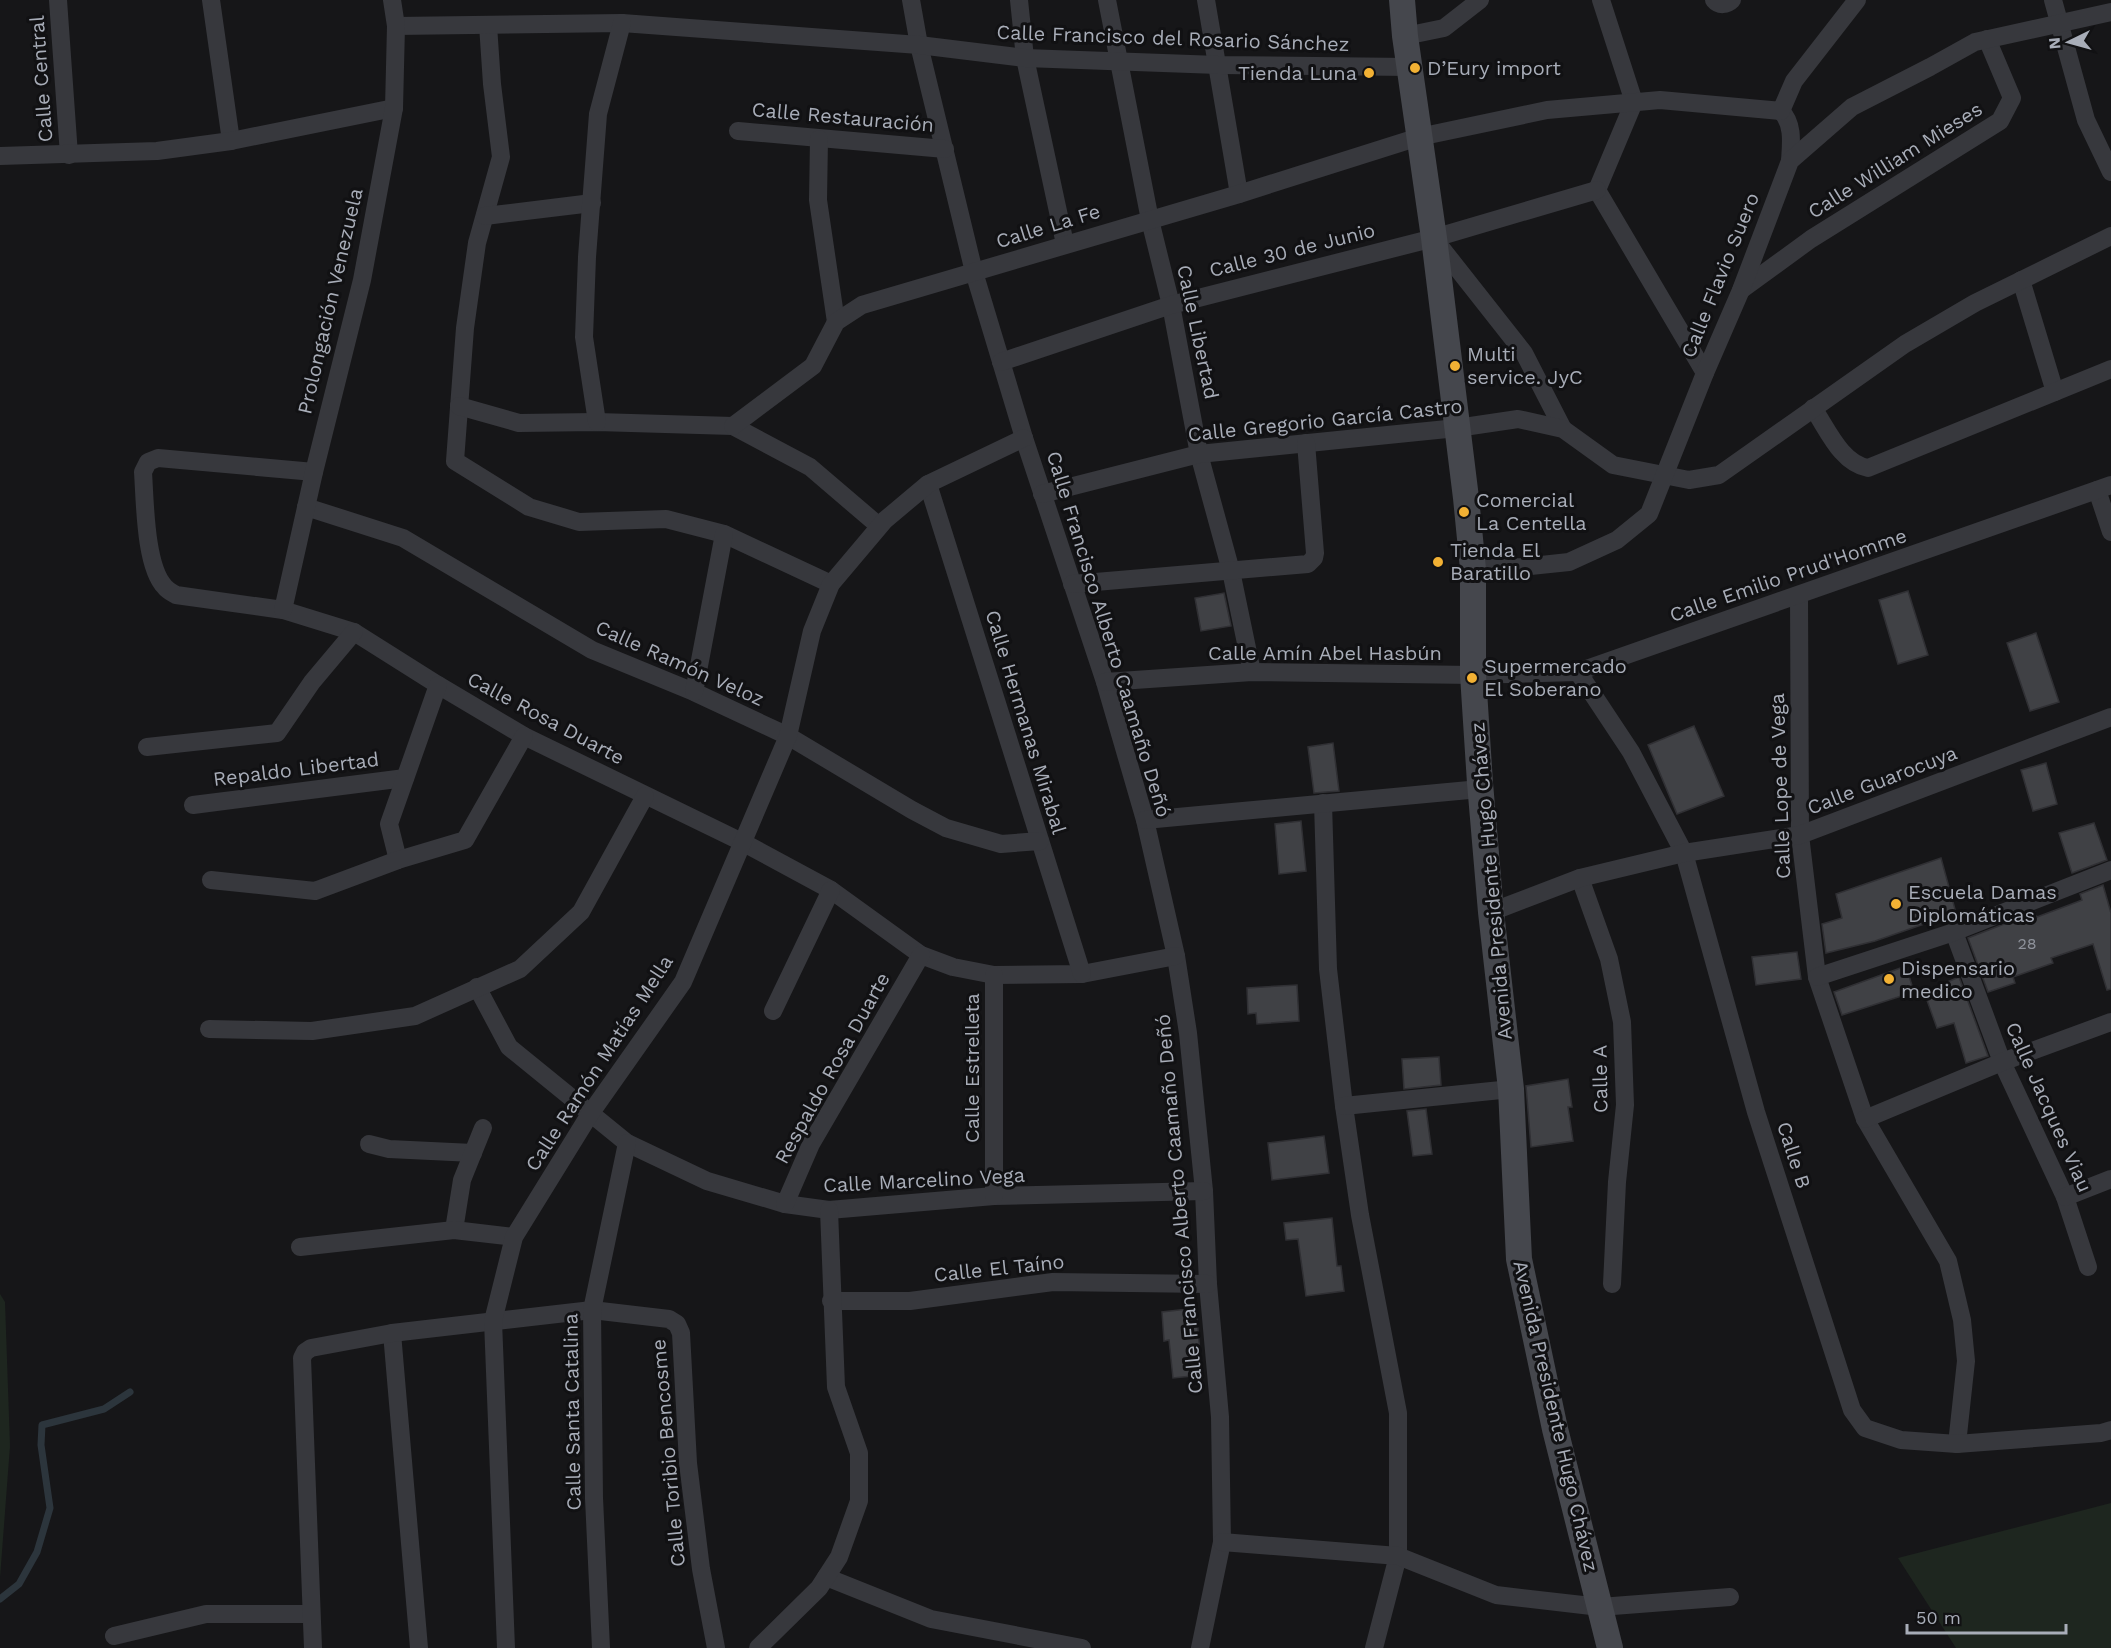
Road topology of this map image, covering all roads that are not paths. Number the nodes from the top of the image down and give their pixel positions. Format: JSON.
{"nodes":[{"id":1,"x":58,"y":0,"type":"edge"},
{"id":2,"x":211,"y":0,"type":"edge"},
{"id":3,"x":392,"y":0,"type":"edge"},
{"id":4,"x":910,"y":0,"type":"edge"},
{"id":5,"x":1019,"y":0,"type":"edge"},
{"id":6,"x":1107,"y":0,"type":"edge"},
{"id":7,"x":1206,"y":0,"type":"edge"},
{"id":8,"x":1402,"y":0,"type":"edge"},
{"id":9,"x":1480,"y":0,"type":"edge"},
{"id":10,"x":1601,"y":0,"type":"edge"},
{"id":11,"x":1714,"y":0,"type":"edge"},
{"id":12,"x":1732,"y":0,"type":"edge"},
{"id":13,"x":1857,"y":0,"type":"edge"},
{"id":14,"x":2053,"y":0,"type":"edge"},
{"id":15,"x":2111,"y":12,"type":"edge"},
{"id":16,"x":622,"y":23,"type":"junction"},
{"id":17,"x":2058,"y":23,"type":"junction"},
{"id":18,"x":488,"y":25,"type":"junction"},
{"id":19,"x":396,"y":26,"type":"junction"},
{"id":20,"x":1405,"y":36,"type":"junction"},
{"id":21,"x":1987,"y":39,"type":"junction"},
{"id":22,"x":919,"y":45,"type":"junction"},
{"id":23,"x":1025,"y":58,"type":"junction"},
{"id":24,"x":1120,"y":62,"type":"junction"},
{"id":25,"x":1218,"y":65,"type":"junction"},
{"id":26,"x":1410,"y":67,"type":"junction"},
{"id":27,"x":1634,"y":102,"type":"junction"},
{"id":28,"x":394,"y":108,"type":"junction"},
{"id":29,"x":1781,"y":111,"type":"junction"},
{"id":30,"x":738,"y":131,"type":"dead end"},
{"id":31,"x":1419,"y":137,"type":"junction"},
{"id":32,"x":819,"y":139,"type":"junction"},
{"id":33,"x":231,"y":141,"type":"junction"},
{"id":34,"x":945,"y":149,"type":"junction"},
{"id":35,"x":69,"y":155,"type":"junction"},
{"id":36,"x":0,"y":156,"type":"edge"},
{"id":37,"x":1790,"y":161,"type":"junction"},
{"id":38,"x":2111,"y":172,"type":"edge"},
{"id":39,"x":1597,"y":190,"type":"junction"},
{"id":40,"x":1239,"y":194,"type":"junction"},
{"id":41,"x":592,"y":203,"type":"junction"},
{"id":42,"x":484,"y":216,"type":"junction"},
{"id":43,"x":1150,"y":220,"type":"junction"},
{"id":44,"x":2111,"y":236,"type":"edge"},
{"id":45,"x":1434,"y":238,"type":"junction"},
{"id":46,"x":1065,"y":244,"type":"junction"},
{"id":47,"x":974,"y":272,"type":"junction"},
{"id":48,"x":2021,"y":280,"type":"junction"},
{"id":49,"x":1741,"y":290,"type":"junction"},
{"id":50,"x":1171,"y":305,"type":"junction"},
{"id":51,"x":836,"y":322,"type":"junction"},
{"id":52,"x":1001,"y":362,"type":"junction"},
{"id":53,"x":2111,"y":369,"type":"edge"},
{"id":54,"x":1705,"y":373,"type":"junction"},
{"id":55,"x":2055,"y":392,"type":"junction"},
{"id":56,"x":459,"y":406,"type":"junction"},
{"id":57,"x":1813,"y":408,"type":"junction"},
{"id":58,"x":597,"y":422,"type":"junction"},
{"id":59,"x":733,"y":426,"type":"junction"},
{"id":60,"x":1457,"y":428,"type":"junction"},
{"id":61,"x":1563,"y":429,"type":"junction"},
{"id":62,"x":1024,"y":438,"type":"junction"},
{"id":63,"x":1306,"y":443,"type":"junction"},
{"id":64,"x":1199,"y":454,"type":"junction"},
{"id":65,"x":314,"y":472,"type":"junction"},
{"id":66,"x":1664,"y":475,"type":"junction"},
{"id":67,"x":928,"y":484,"type":"junction"},
{"id":68,"x":2104,"y":487,"type":"edge"},
{"id":69,"x":1042,"y":494,"type":"junction"},
{"id":70,"x":306,"y":507,"type":"junction"},
{"id":71,"x":879,"y":526,"type":"junction"},
{"id":72,"x":2111,"y":531,"type":"edge"},
{"id":73,"x":724,"y":534,"type":"junction"},
{"id":74,"x":1473,"y":569,"type":"junction"},
{"id":75,"x":1231,"y":571,"type":"junction"},
{"id":76,"x":831,"y":584,"type":"junction"},
{"id":77,"x":1072,"y":584,"type":"junction"},
{"id":78,"x":1799,"y":596,"type":"junction"},
{"id":79,"x":283,"y":610,"type":"junction"},
{"id":80,"x":354,"y":632,"type":"junction"},
{"id":81,"x":1252,"y":672,"type":"junction"},
{"id":82,"x":1578,"y":672,"type":"junction"},
{"id":83,"x":1473,"y":675,"type":"junction"},
{"id":84,"x":1105,"y":682,"type":"junction"},
{"id":85,"x":438,"y":685,"type":"junction"},
{"id":86,"x":694,"y":692,"type":"junction"},
{"id":87,"x":2111,"y":717,"type":"edge"},
{"id":88,"x":524,"y":736,"type":"junction"},
{"id":89,"x":788,"y":736,"type":"junction"},
{"id":90,"x":147,"y":747,"type":"dead end"},
{"id":91,"x":405,"y":778,"type":"junction"},
{"id":92,"x":1480,"y":789,"type":"junction"},
{"id":93,"x":645,"y":796,"type":"junction"},
{"id":94,"x":1323,"y":803,"type":"junction"},
{"id":95,"x":193,"y":805,"type":"dead end"},
{"id":96,"x":1145,"y":820,"type":"junction"},
{"id":97,"x":1800,"y":835,"type":"junction"},
{"id":98,"x":1040,"y":841,"type":"junction"},
{"id":99,"x":744,"y":843,"type":"junction"},
{"id":100,"x":1684,"y":853,"type":"junction"},
{"id":101,"x":398,"y":860,"type":"junction"},
{"id":102,"x":2111,"y":870,"type":"edge"},
{"id":103,"x":1580,"y":878,"type":"junction"},
{"id":104,"x":211,"y":880,"type":"dead end"},
{"id":105,"x":831,"y":890,"type":"junction"},
{"id":106,"x":1491,"y":912,"type":"junction"},
{"id":107,"x":1954,"y":932,"type":"junction"},
{"id":108,"x":921,"y":955,"type":"junction"},
{"id":109,"x":1176,"y":956,"type":"junction"},
{"id":110,"x":1082,"y":974,"type":"junction"},
{"id":111,"x":994,"y":975,"type":"junction"},
{"id":112,"x":1817,"y":977,"type":"junction"},
{"id":113,"x":477,"y":987,"type":"junction"},
{"id":114,"x":773,"y":1011,"type":"dead end"},
{"id":115,"x":2111,"y":1023,"type":"edge"},
{"id":116,"x":209,"y":1029,"type":"dead end"},
{"id":117,"x":2002,"y":1062,"type":"junction"},
{"id":118,"x":1511,"y":1089,"type":"junction"},
{"id":119,"x":1344,"y":1106,"type":"junction"},
{"id":120,"x":590,"y":1114,"type":"junction"},
{"id":121,"x":1864,"y":1119,"type":"junction"},
{"id":122,"x":483,"y":1128,"type":"dead end"},
{"id":123,"x":627,"y":1143,"type":"junction"},
{"id":124,"x":369,"y":1144,"type":"dead end"},
{"id":125,"x":473,"y":1153,"type":"junction"},
{"id":126,"x":2111,"y":1179,"type":"edge"},
{"id":127,"x":1204,"y":1191,"type":"junction"},
{"id":128,"x":994,"y":1196,"type":"junction"},
{"id":129,"x":2065,"y":1197,"type":"junction"},
{"id":130,"x":784,"y":1204,"type":"junction"},
{"id":131,"x":829,"y":1210,"type":"junction"},
{"id":132,"x":454,"y":1230,"type":"junction"},
{"id":133,"x":514,"y":1237,"type":"junction"},
{"id":134,"x":300,"y":1247,"type":"dead end"},
{"id":135,"x":2088,"y":1267,"type":"dead end"},
{"id":136,"x":1208,"y":1284,"type":"junction"},
{"id":137,"x":1612,"y":1284,"type":"dead end"},
{"id":138,"x":831,"y":1301,"type":"junction"},
{"id":139,"x":592,"y":1310,"type":"junction"},
{"id":140,"x":493,"y":1322,"type":"junction"},
{"id":141,"x":392,"y":1333,"type":"junction"},
{"id":142,"x":2111,"y":1430,"type":"edge"},
{"id":143,"x":1957,"y":1444,"type":"junction"},
{"id":144,"x":1222,"y":1542,"type":"junction"},
{"id":145,"x":1398,"y":1556,"type":"junction"},
{"id":146,"x":826,"y":1577,"type":"junction"},
{"id":147,"x":1730,"y":1597,"type":"dead end"},
{"id":148,"x":1600,"y":1607,"type":"junction"},
{"id":149,"x":311,"y":1614,"type":"junction"},
{"id":150,"x":114,"y":1636,"type":"dead end"},
{"id":151,"x":313,"y":1648,"type":"edge"},
{"id":152,"x":419,"y":1648,"type":"edge"},
{"id":153,"x":506,"y":1648,"type":"edge"},
{"id":154,"x":601,"y":1648,"type":"edge"},
{"id":155,"x":716,"y":1648,"type":"edge"},
{"id":156,"x":758,"y":1648,"type":"edge"},
{"id":157,"x":1082,"y":1648,"type":"edge"},
{"id":158,"x":1200,"y":1648,"type":"edge"},
{"id":159,"x":1374,"y":1648,"type":"edge"},
{"id":160,"x":1610,"y":1648,"type":"edge"}],
"edges":[{"from":1,"to":35,"type":"street","name":"Calle Central"},
{"from":2,"to":33,"type":"street"},
{"from":3,"to":19,"type":"street","name":"Prolongación Venezuela"},
{"from":4,"to":22,"type":"street","name":"Calle Francisco Alberto Caamaño Deñó"},
{"from":5,"to":23,"type":"street"},
{"from":6,"to":24,"type":"street","name":"Calle Libertad"},
{"from":7,"to":25,"type":"street"},
{"from":8,"to":20,"type":"main road","name":"Avenida Presidente Hugo Chávez"},
{"from":9,"to":20,"type":"street"},
{"from":10,"to":27,"type":"street"},
{"from":11,"to":12,"type":"street"},
{"from":13,"to":29,"type":"street"},
{"from":14,"to":17,"type":"street"},
{"from":15,"to":17,"type":"street","name":"Calle Flavio Suero"},
{"from":16,"to":18,"type":"street","name":"Calle Francisco del Rosario Sánchez"},
{"from":16,"to":22,"type":"street","name":"Calle Francisco del Rosario Sánchez"},
{"from":16,"to":41,"type":"street"},
{"from":17,"to":21,"type":"street","name":"Calle Flavio Suero"},
{"from":17,"to":38,"type":"street"},
{"from":18,"to":19,"type":"street","name":"Calle Francisco del Rosario Sánchez"},
{"from":18,"to":42,"type":"street"},
{"from":19,"to":28,"type":"street","name":"Prolongación Venezuela"},
{"from":20,"to":26,"type":"main road","name":"Avenida Presidente Hugo Chávez"},
{"from":21,"to":37,"type":"street","name":"Calle Flavio Suero"},
{"from":21,"to":49,"type":"street","name":"Calle William Mieses"},
{"from":22,"to":23,"type":"street","name":"Calle Francisco del Rosario Sánchez"},
{"from":22,"to":34,"type":"street","name":"Calle Francisco Alberto Caamaño Deñó"},
{"from":23,"to":24,"type":"street","name":"Calle Francisco del Rosario Sánchez"},
{"from":23,"to":46,"type":"street"},
{"from":24,"to":25,"type":"street","name":"Calle Francisco del Rosario Sánchez"},
{"from":24,"to":43,"type":"street","name":"Calle Libertad"},
{"from":25,"to":26,"type":"street","name":"Calle Francisco del Rosario Sánchez"},
{"from":25,"to":40,"type":"street"},
{"from":26,"to":31,"type":"main road","name":"Avenida Presidente Hugo Chávez"},
{"from":27,"to":29,"type":"street","name":"Calle La Fe"},
{"from":27,"to":31,"type":"street","name":"Calle La Fe"},
{"from":27,"to":39,"type":"street"},
{"from":28,"to":33,"type":"street"},
{"from":28,"to":65,"type":"street","name":"Prolongación Venezuela"},
{"from":29,"to":37,"type":"street"},
{"from":30,"to":32,"type":"street","name":"Calle Restauración"},
{"from":31,"to":40,"type":"street","name":"Calle La Fe"},
{"from":31,"to":45,"type":"main road","name":"Avenida Presidente Hugo Chávez"},
{"from":32,"to":34,"type":"street","name":"Calle Restauración"},
{"from":32,"to":51,"type":"street"},
{"from":33,"to":35,"type":"street"},
{"from":34,"to":47,"type":"street","name":"Calle Francisco Alberto Caamaño Deñó"},
{"from":35,"to":36,"type":"street"},
{"from":37,"to":49,"type":"street","name":"Calle Flavio Suero"},
{"from":39,"to":45,"type":"street","name":"Calle 30 de Junio"},
{"from":39,"to":54,"type":"street"},
{"from":40,"to":43,"type":"street","name":"Calle La Fe"},
{"from":41,"to":42,"type":"street"},
{"from":41,"to":58,"type":"street"},
{"from":42,"to":56,"type":"street"},
{"from":43,"to":46,"type":"street","name":"Calle La Fe"},
{"from":43,"to":50,"type":"street","name":"Calle Libertad"},
{"from":44,"to":48,"type":"street","name":"Calle Gregorio García Castro"},
{"from":45,"to":50,"type":"street","name":"Calle 30 de Junio"},
{"from":45,"to":60,"type":"main road","name":"Avenida Presidente Hugo Chávez"},
{"from":45,"to":61,"type":"street"},
{"from":46,"to":47,"type":"street","name":"Calle La Fe"},
{"from":47,"to":51,"type":"street","name":"Calle La Fe"},
{"from":47,"to":52,"type":"street","name":"Calle Francisco Alberto Caamaño Deñó"},
{"from":48,"to":55,"type":"street"},
{"from":48,"to":57,"type":"street","name":"Calle Gregorio García Castro"},
{"from":49,"to":54,"type":"street","name":"Calle Flavio Suero"},
{"from":50,"to":52,"type":"street","name":"Calle 30 de Junio"},
{"from":50,"to":64,"type":"street","name":"Calle Libertad"},
{"from":51,"to":59,"type":"street","name":"Calle La Fe"},
{"from":52,"to":62,"type":"street","name":"Calle Francisco Alberto Caamaño Deñó"},
{"from":53,"to":55,"type":"street"},
{"from":54,"to":66,"type":"street","name":"Calle Flavio Suero"},
{"from":55,"to":57,"type":"street"},
{"from":56,"to":58,"type":"street"},
{"from":56,"to":73,"type":"street"},
{"from":57,"to":66,"type":"street","name":"Calle Gregorio García Castro"},
{"from":58,"to":59,"type":"street"},
{"from":59,"to":71,"type":"street"},
{"from":60,"to":61,"type":"street","name":"Calle Gregorio García Castro"},
{"from":60,"to":63,"type":"street","name":"Calle Gregorio García Castro"},
{"from":60,"to":74,"type":"main road","name":"Avenida Presidente Hugo Chávez"},
{"from":61,"to":66,"type":"street","name":"Calle Gregorio García Castro"},
{"from":62,"to":67,"type":"street","name":"Calle Ramón Matías Mella"},
{"from":62,"to":69,"type":"street","name":"Calle Francisco Alberto Caamaño Deñó"},
{"from":63,"to":64,"type":"street","name":"Calle Gregorio García Castro"},
{"from":63,"to":75,"type":"street"},
{"from":64,"to":69,"type":"street","name":"Calle Gregorio García Castro"},
{"from":64,"to":75,"type":"street","name":"Calle Libertad"},
{"from":65,"to":70,"type":"street","name":"Prolongación Venezuela"},
{"from":65,"to":79,"type":"street","name":"Calle Rosa Duarte"},
{"from":66,"to":74,"type":"street","name":"Calle Flavio Suero"},
{"from":67,"to":71,"type":"street","name":"Calle Ramón Matías Mella"},
{"from":67,"to":98,"type":"street","name":"Calle Hermanas Mirabal"},
{"from":68,"to":72,"type":"street"},
{"from":68,"to":78,"type":"street","name":"Calle Emilio Prud'Homme"},
{"from":69,"to":77,"type":"street","name":"Calle Francisco Alberto Caamaño Deñó"},
{"from":70,"to":79,"type":"street","name":"Prolongación Venezuela"},
{"from":70,"to":86,"type":"street","name":"Calle Ramón Veloz"},
{"from":71,"to":76,"type":"street","name":"Calle Ramón Matías Mella"},
{"from":73,"to":76,"type":"street"},
{"from":73,"to":86,"type":"street"},
{"from":74,"to":83,"type":"main road","name":"Avenida Presidente Hugo Chávez"},
{"from":75,"to":77,"type":"street"},
{"from":75,"to":81,"type":"street","name":"Calle Libertad"},
{"from":76,"to":89,"type":"street","name":"Calle Ramón Matías Mella"},
{"from":77,"to":84,"type":"street","name":"Calle Francisco Alberto Caamaño Deñó"},
{"from":78,"to":82,"type":"street","name":"Calle Emilio Prud'Homme"},
{"from":78,"to":97,"type":"street","name":"Calle Lope de Vega"},
{"from":79,"to":80,"type":"street","name":"Calle Rosa Duarte"},
{"from":80,"to":85,"type":"street","name":"Calle Rosa Duarte"},
{"from":80,"to":90,"type":"street"},
{"from":81,"to":83,"type":"street","name":"Calle Amín Abel Hasbún"},
{"from":81,"to":84,"type":"street","name":"Calle Amín Abel Hasbún"},
{"from":82,"to":83,"type":"street","name":"Calle Emilio Prud'Homme"},
{"from":82,"to":100,"type":"street","name":"Calle B"},
{"from":83,"to":92,"type":"main road","name":"Avenida Presidente Hugo Chávez"},
{"from":84,"to":96,"type":"street","name":"Calle Francisco Alberto Caamaño Deñó"},
{"from":85,"to":88,"type":"street","name":"Calle Rosa Duarte"},
{"from":85,"to":91,"type":"street"},
{"from":86,"to":89,"type":"street","name":"Calle Ramón Veloz"},
{"from":87,"to":97,"type":"street","name":"Calle Guarocuya"},
{"from":88,"to":93,"type":"street","name":"Calle Rosa Duarte"},
{"from":88,"to":101,"type":"street"},
{"from":89,"to":98,"type":"street","name":"Calle Ramón Veloz"},
{"from":89,"to":99,"type":"street","name":"Calle Ramón Matías Mella"},
{"from":91,"to":95,"type":"street","name":"Repaldo Libertad"},
{"from":91,"to":101,"type":"street"},
{"from":92,"to":94,"type":"street"},
{"from":92,"to":106,"type":"main road","name":"Avenida Presidente Hugo Chávez"},
{"from":93,"to":99,"type":"street","name":"Calle Rosa Duarte"},
{"from":93,"to":113,"type":"street"},
{"from":94,"to":96,"type":"street"},
{"from":94,"to":119,"type":"street"},
{"from":96,"to":109,"type":"street","name":"Calle Francisco Alberto Caamaño Deñó"},
{"from":97,"to":100,"type":"street","name":"Calle Guarocuya"},
{"from":97,"to":112,"type":"street","name":"Calle Lope de Vega"},
{"from":98,"to":110,"type":"street","name":"Calle Hermanas Mirabal"},
{"from":99,"to":105,"type":"street","name":"Calle Rosa Duarte"},
{"from":99,"to":120,"type":"street","name":"Calle Ramón Matías Mella"},
{"from":100,"to":103,"type":"street","name":"Calle Guarocuya"},
{"from":100,"to":143,"type":"street","name":"Calle B"},
{"from":101,"to":104,"type":"street"},
{"from":102,"to":107,"type":"street"},
{"from":103,"to":106,"type":"street","name":"Calle Guarocuya"},
{"from":103,"to":137,"type":"street","name":"Calle A"},
{"from":105,"to":108,"type":"street","name":"Calle Rosa Duarte"},
{"from":105,"to":114,"type":"street"},
{"from":106,"to":118,"type":"main road","name":"Avenida Presidente Hugo Chávez"},
{"from":107,"to":112,"type":"street"},
{"from":107,"to":117,"type":"street","name":"Calle Jacques Viau"},
{"from":108,"to":111,"type":"street","name":"Calle Rosa Duarte"},
{"from":108,"to":130,"type":"street","name":"Respaldo Rosa Duarte"},
{"from":109,"to":110,"type":"street","name":"Calle Rosa Duarte"},
{"from":109,"to":127,"type":"street","name":"Calle Francisco Alberto Caamaño Deñó"},
{"from":110,"to":111,"type":"street","name":"Calle Rosa Duarte"},
{"from":111,"to":128,"type":"street","name":"Calle Estrelleta"},
{"from":112,"to":121,"type":"street","name":"Calle Lope de Vega"},
{"from":113,"to":116,"type":"street"},
{"from":113,"to":120,"type":"street","name":"Calle Marcelino Vega"},
{"from":115,"to":117,"type":"street"},
{"from":117,"to":121,"type":"street"},
{"from":117,"to":129,"type":"street","name":"Calle Jacques Viau"},
{"from":118,"to":119,"type":"street"},
{"from":118,"to":148,"type":"main road","name":"Avenida Presidente Hugo Chávez"},
{"from":119,"to":145,"type":"street"},
{"from":120,"to":123,"type":"street","name":"Calle Marcelino Vega"},
{"from":120,"to":133,"type":"street","name":"Calle Ramón Matías Mella"},
{"from":121,"to":143,"type":"street","name":"Calle Lope de Vega"},
{"from":122,"to":125,"type":"street"},
{"from":123,"to":130,"type":"street","name":"Calle Marcelino Vega"},
{"from":123,"to":139,"type":"street","name":"Calle Santa Catalina"},
{"from":124,"to":125,"type":"street"},
{"from":125,"to":132,"type":"street"},
{"from":126,"to":129,"type":"street"},
{"from":127,"to":128,"type":"street","name":"Calle Marcelino Vega"},
{"from":127,"to":136,"type":"street","name":"Calle Francisco Alberto Caamaño Deñó"},
{"from":128,"to":131,"type":"street","name":"Calle Marcelino Vega"},
{"from":129,"to":135,"type":"street","name":"Calle Jacques Viau"},
{"from":130,"to":131,"type":"street","name":"Calle Marcelino Vega"},
{"from":131,"to":138,"type":"street"},
{"from":132,"to":133,"type":"street"},
{"from":132,"to":134,"type":"street"},
{"from":133,"to":140,"type":"street","name":"Calle Ramón Matías Mella"},
{"from":136,"to":138,"type":"street","name":"Calle El Taíno"},
{"from":136,"to":144,"type":"street","name":"Calle Francisco Alberto Caamaño Deñó"},
{"from":138,"to":146,"type":"street"},
{"from":139,"to":140,"type":"street"},
{"from":139,"to":154,"type":"street","name":"Calle Santa Catalina"},
{"from":139,"to":155,"type":"street","name":"Calle Toribio Bencosme"},
{"from":140,"to":141,"type":"street"},
{"from":140,"to":153,"type":"street","name":"Calle Ramón Matías Mella"},
{"from":141,"to":149,"type":"street"},
{"from":141,"to":152,"type":"street"},
{"from":142,"to":143,"type":"street","name":"Calle B"},
{"from":144,"to":145,"type":"street"},
{"from":144,"to":158,"type":"street","name":"Calle Francisco Alberto Caamaño Deñó"},
{"from":145,"to":148,"type":"street"},
{"from":145,"to":159,"type":"street"},
{"from":146,"to":156,"type":"street"},
{"from":146,"to":157,"type":"street"},
{"from":147,"to":148,"type":"street"},
{"from":148,"to":160,"type":"main road","name":"Avenida Presidente Hugo Chávez"},
{"from":149,"to":150,"type":"street"},
{"from":149,"to":151,"type":"street"}]}
